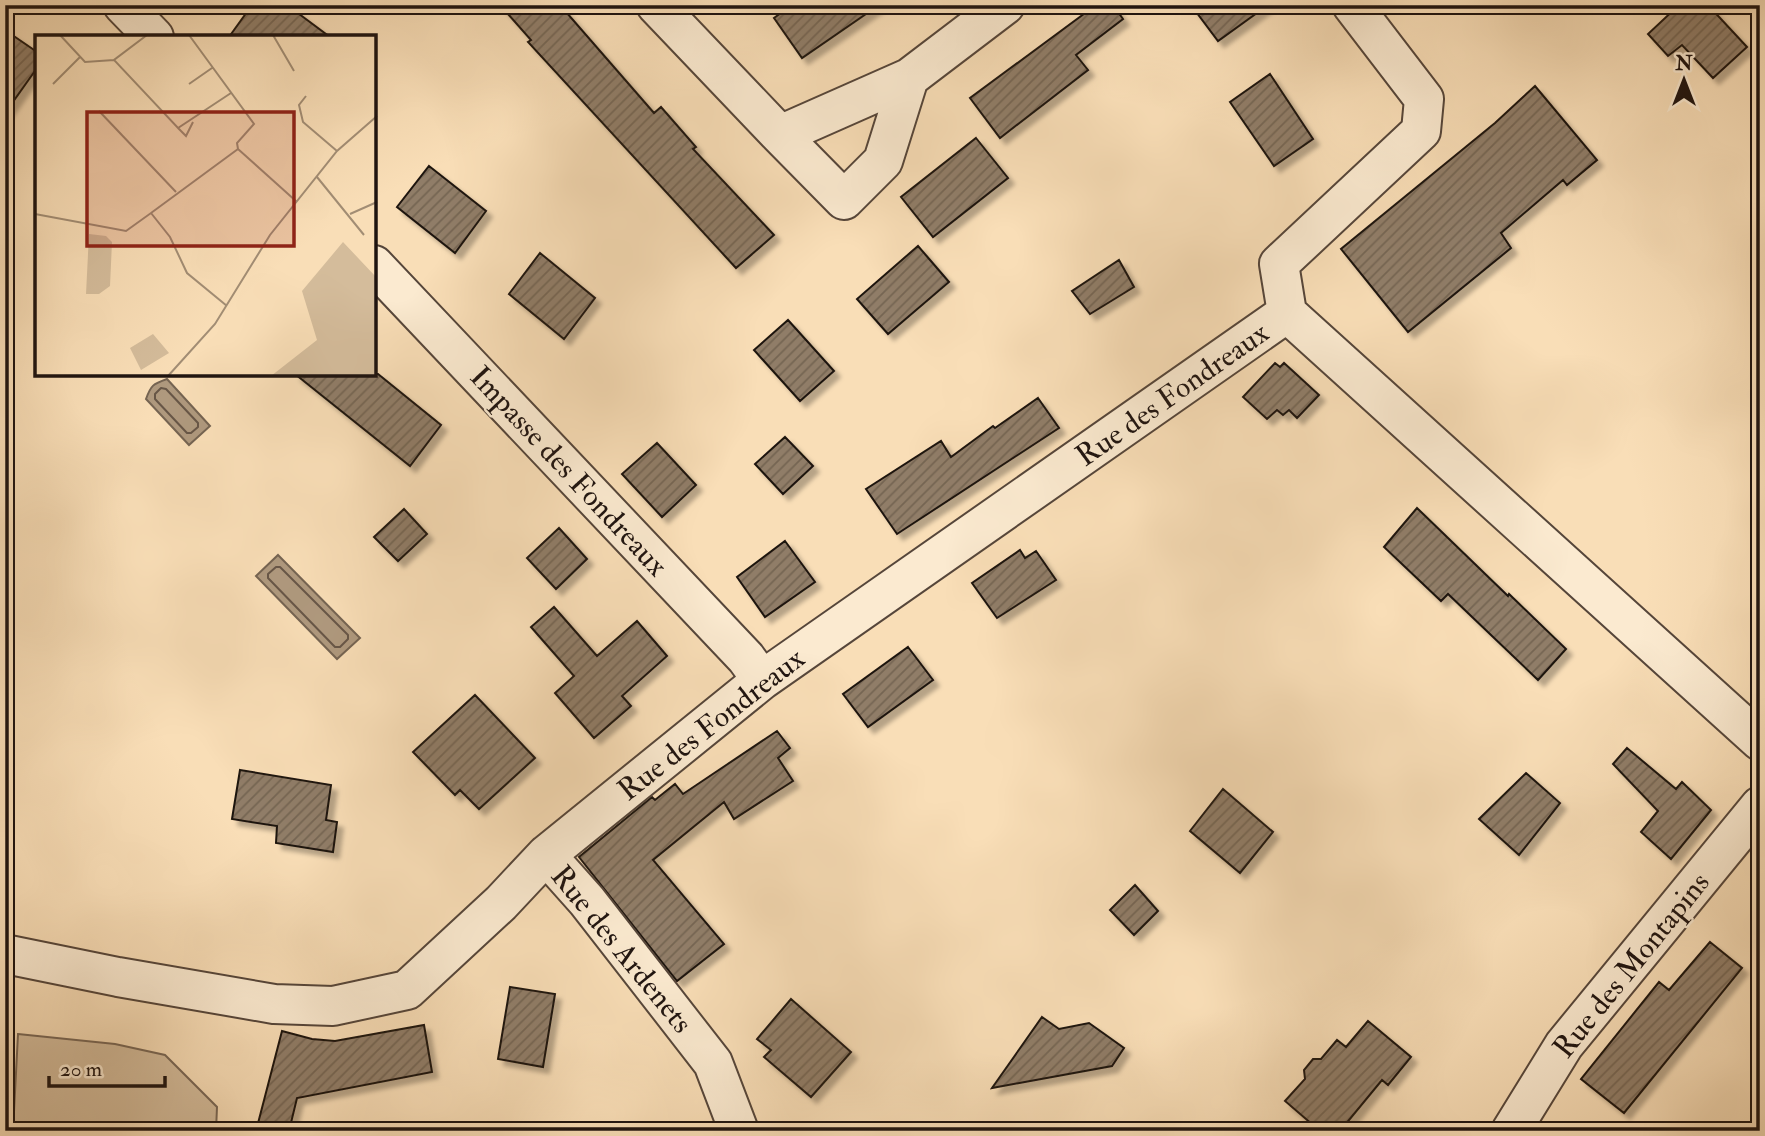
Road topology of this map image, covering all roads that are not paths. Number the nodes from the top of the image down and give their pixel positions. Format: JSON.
{"nodes":[{"id":1,"x":123,"y":5,"type":"edge"},
{"id":2,"x":656,"y":5,"type":"edge"},
{"id":3,"x":1005,"y":5,"type":"edge"},
{"id":4,"x":1352,"y":5,"type":"edge"},
{"id":5,"x":152,"y":35,"type":"edge"},
{"id":6,"x":909,"y":78,"type":"junction"},
{"id":7,"x":779,"y":135,"type":"junction"},
{"id":8,"x":376,"y":267,"type":"edge"},
{"id":9,"x":1287,"y":313,"type":"junction"},
{"id":10,"x":762,"y":680,"type":"junction"},
{"id":11,"x":1760,"y":741,"type":"edge"},
{"id":12,"x":1760,"y":806,"type":"edge"},
{"id":13,"x":546,"y":855,"type":"junction"},
{"id":14,"x":5,"y":954,"type":"edge"},
{"id":15,"x":739,"y":1131,"type":"edge"},
{"id":16,"x":1511,"y":1131,"type":"edge"}],
"edges":[{"from":1,"to":5,"type":"street"},
{"from":2,"to":7,"type":"street"},
{"from":3,"to":6,"type":"street"},
{"from":4,"to":9,"type":"street"},
{"from":6,"to":7,"type":"street"},
{"from":6,"to":7,"type":"street"},
{"from":8,"to":10,"type":"street","name":"Impasse des Fondreaux"},
{"from":9,"to":10,"type":"street","name":"Rue des Fondreaux"},
{"from":9,"to":11,"type":"street","name":"Rue des Fondreaux"},
{"from":10,"to":13,"type":"street","name":"Rue des Fondreaux"},
{"from":12,"to":16,"type":"street","name":"Rue des Montapins"},
{"from":13,"to":14,"type":"street","name":"Rue des Ardenets"},
{"from":13,"to":15,"type":"street","name":"Rue des Ardenets"}]}
